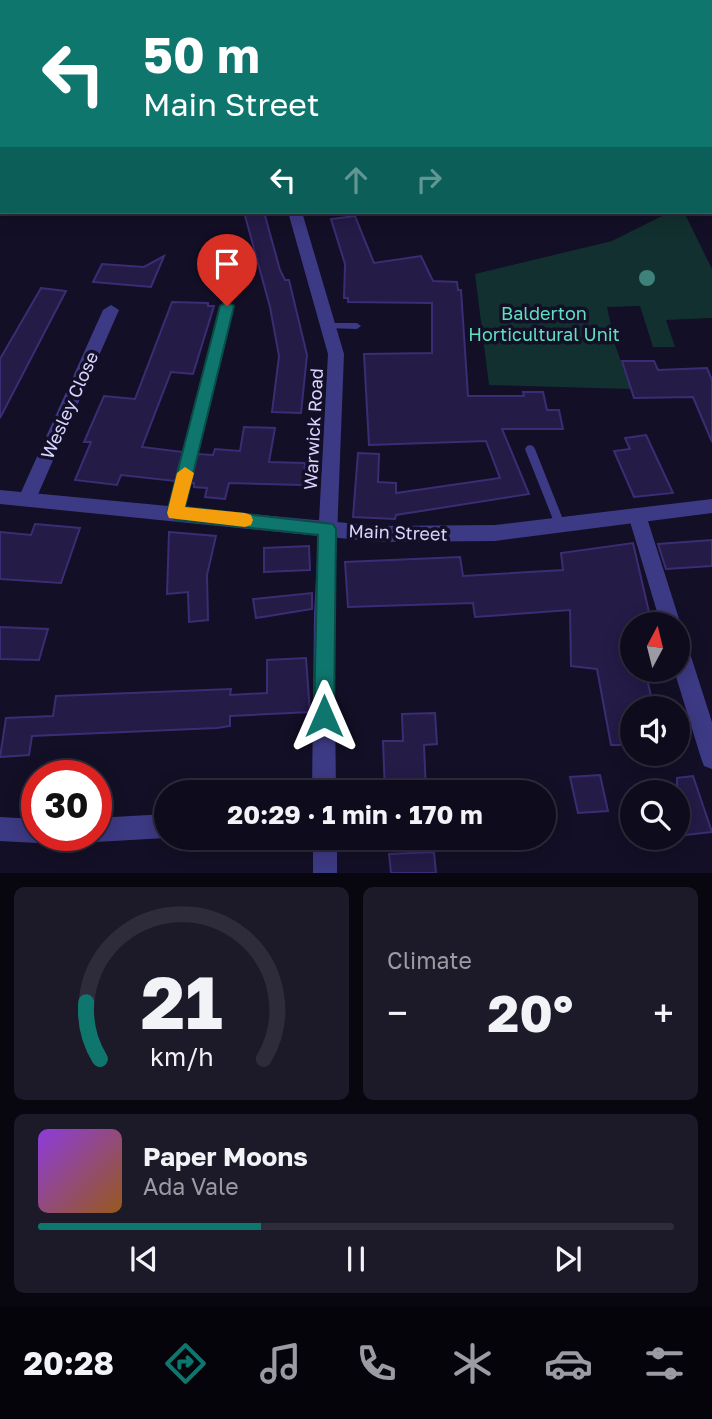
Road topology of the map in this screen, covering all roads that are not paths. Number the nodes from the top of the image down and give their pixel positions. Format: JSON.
{"nodes":[{"id":1,"x":296,"y":214,"type":"edge"},
{"id":2,"x":227,"y":306,"type":"dead end"},
{"id":3,"x":111,"y":310,"type":"dead end"},
{"id":4,"x":328,"y":326,"type":"junction"},
{"id":5,"x":357,"y":326,"type":"dead end"},
{"id":6,"x":530,"y":449,"type":"dead end"},
{"id":7,"x":0,"y":497,"type":"edge"},
{"id":8,"x":27,"y":499,"type":"junction"},
{"id":9,"x":712,"y":506,"type":"edge"},
{"id":10,"x":176,"y":513,"type":"junction"},
{"id":11,"x":638,"y":515,"type":"junction"},
{"id":12,"x":561,"y":527,"type":"junction"},
{"id":13,"x":327,"y":529,"type":"junction"},
{"id":14,"x":667,"y":612,"type":"edge"},
{"id":15,"x":688,"y":682,"type":"edge"},
{"id":16,"x":712,"y":758,"type":"edge"},
{"id":17,"x":324,"y":780,"type":"edge"},
{"id":18,"x":154,"y":827,"type":"edge"},
{"id":19,"x":0,"y":829,"type":"edge"},
{"id":20,"x":112,"y":829,"type":"edge"},
{"id":21,"x":21,"y":830,"type":"edge"},
{"id":22,"x":325,"y":850,"type":"edge"},
{"id":23,"x":325,"y":873,"type":"edge"}],
"edges":[{"from":1,"to":4,"type":"street","name":"Warwick Road"},
{"from":2,"to":10,"type":"lane"},
{"from":3,"to":8,"type":"street","name":"Wesley Close"},
{"from":4,"to":5,"type":"lane"},
{"from":4,"to":13,"type":"street","name":"Warwick Road"},
{"from":6,"to":12,"type":"lane"},
{"from":7,"to":8,"type":"street","name":"Main Street"},
{"from":8,"to":10,"type":"street","name":"Main Street"},
{"from":9,"to":11,"type":"street","name":"Main Street"},
{"from":10,"to":13,"type":"street","name":"Main Street"},
{"from":11,"to":12,"type":"street","name":"Main Street"},
{"from":11,"to":14,"type":"street"},
{"from":12,"to":13,"type":"street","name":"Main Street"},
{"from":13,"to":17,"type":"street","name":"Warwick Road"},
{"from":15,"to":16,"type":"street"},
{"from":18,"to":20,"type":"street"},
{"from":19,"to":21,"type":"street"},
{"from":22,"to":23,"type":"street"}]}
